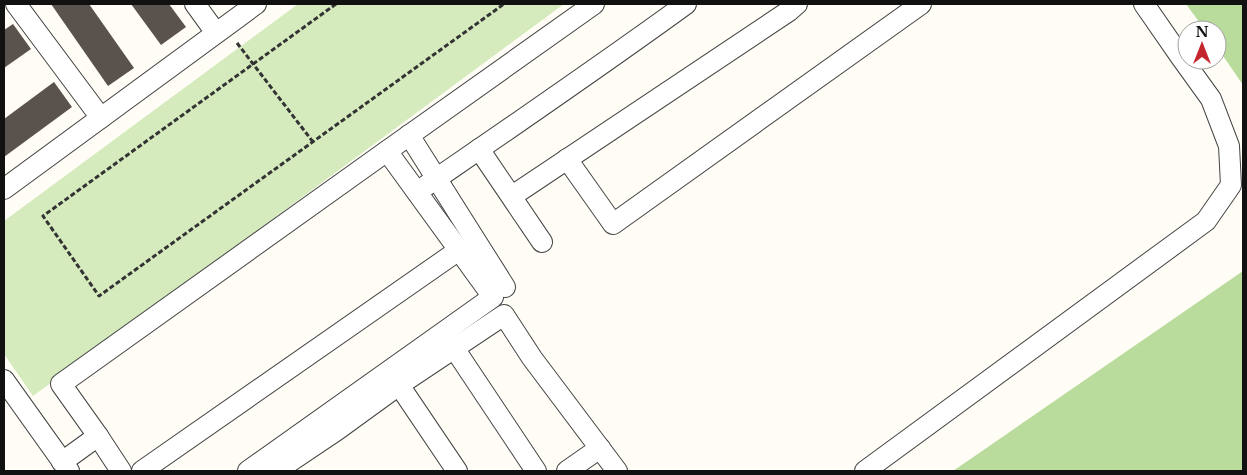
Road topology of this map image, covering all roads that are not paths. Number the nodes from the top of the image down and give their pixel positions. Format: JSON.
{"nodes":[{"id":1,"x":16,"y":4,"type":"edge"},
{"id":2,"x":195,"y":4,"type":"edge"},
{"id":3,"x":256,"y":4,"type":"edge"},
{"id":4,"x":594,"y":4,"type":"edge"},
{"id":5,"x":686,"y":4,"type":"edge"},
{"id":6,"x":797,"y":4,"type":"edge"},
{"id":7,"x":921,"y":4,"type":"edge"},
{"id":8,"x":1144,"y":4,"type":"edge"},
{"id":9,"x":220,"y":30,"type":"junction"},
{"id":10,"x":101,"y":118,"type":"junction"},
{"id":11,"x":409,"y":135,"type":"junction"},
{"id":12,"x":479,"y":149,"type":"junction"},
{"id":13,"x":387,"y":151,"type":"junction"},
{"id":14,"x":566,"y":159,"type":"junction"},
{"id":15,"x":436,"y":179,"type":"junction"},
{"id":16,"x":4,"y":189,"type":"edge"},
{"id":17,"x":417,"y":192,"type":"junction"},
{"id":18,"x":512,"y":196,"type":"junction"},
{"id":19,"x":542,"y":242,"type":"dead end"},
{"id":20,"x":459,"y":250,"type":"junction"},
{"id":21,"x":505,"y":287,"type":"dead end"},
{"id":22,"x":454,"y":348,"type":"junction"},
{"id":23,"x":4,"y":380,"type":"edge"},
{"id":24,"x":399,"y":385,"type":"junction"},
{"id":25,"x":98,"y":436,"type":"junction"},
{"id":26,"x":600,"y":448,"type":"junction"},
{"id":27,"x":65,"y":466,"type":"edge"},
{"id":28,"x":121,"y":471,"type":"edge"},
{"id":29,"x":142,"y":471,"type":"edge"},
{"id":30,"x":248,"y":471,"type":"edge"},
{"id":31,"x":276,"y":471,"type":"edge"},
{"id":32,"x":457,"y":471,"type":"edge"},
{"id":33,"x":536,"y":471,"type":"edge"},
{"id":34,"x":566,"y":471,"type":"edge"},
{"id":35,"x":617,"y":471,"type":"edge"},
{"id":36,"x":865,"y":471,"type":"edge"}],
"edges":[{"from":1,"to":10,"type":"street"},
{"from":2,"to":9,"type":"street"},
{"from":3,"to":9,"type":"street"},
{"from":4,"to":11,"type":"street"},
{"from":5,"to":12,"type":"street"},
{"from":6,"to":14,"type":"street"},
{"from":7,"to":14,"type":"street"},
{"from":8,"to":36,"type":"street"},
{"from":9,"to":10,"type":"street"},
{"from":10,"to":16,"type":"street"},
{"from":11,"to":13,"type":"street"},
{"from":11,"to":15,"type":"street"},
{"from":12,"to":15,"type":"street"},
{"from":12,"to":18,"type":"street"},
{"from":13,"to":17,"type":"street"},
{"from":13,"to":25,"type":"street"},
{"from":14,"to":18,"type":"street"},
{"from":15,"to":17,"type":"street"},
{"from":15,"to":21,"type":"street"},
{"from":17,"to":20,"type":"street"},
{"from":18,"to":19,"type":"street"},
{"from":20,"to":29,"type":"street"},
{"from":20,"to":30,"type":"street"},
{"from":22,"to":24,"type":"street"},
{"from":22,"to":26,"type":"street"},
{"from":22,"to":33,"type":"street"},
{"from":23,"to":27,"type":"street"},
{"from":24,"to":31,"type":"street"},
{"from":24,"to":32,"type":"street"},
{"from":25,"to":27,"type":"street"},
{"from":25,"to":28,"type":"street"},
{"from":26,"to":34,"type":"street"},
{"from":26,"to":35,"type":"street"}]}
